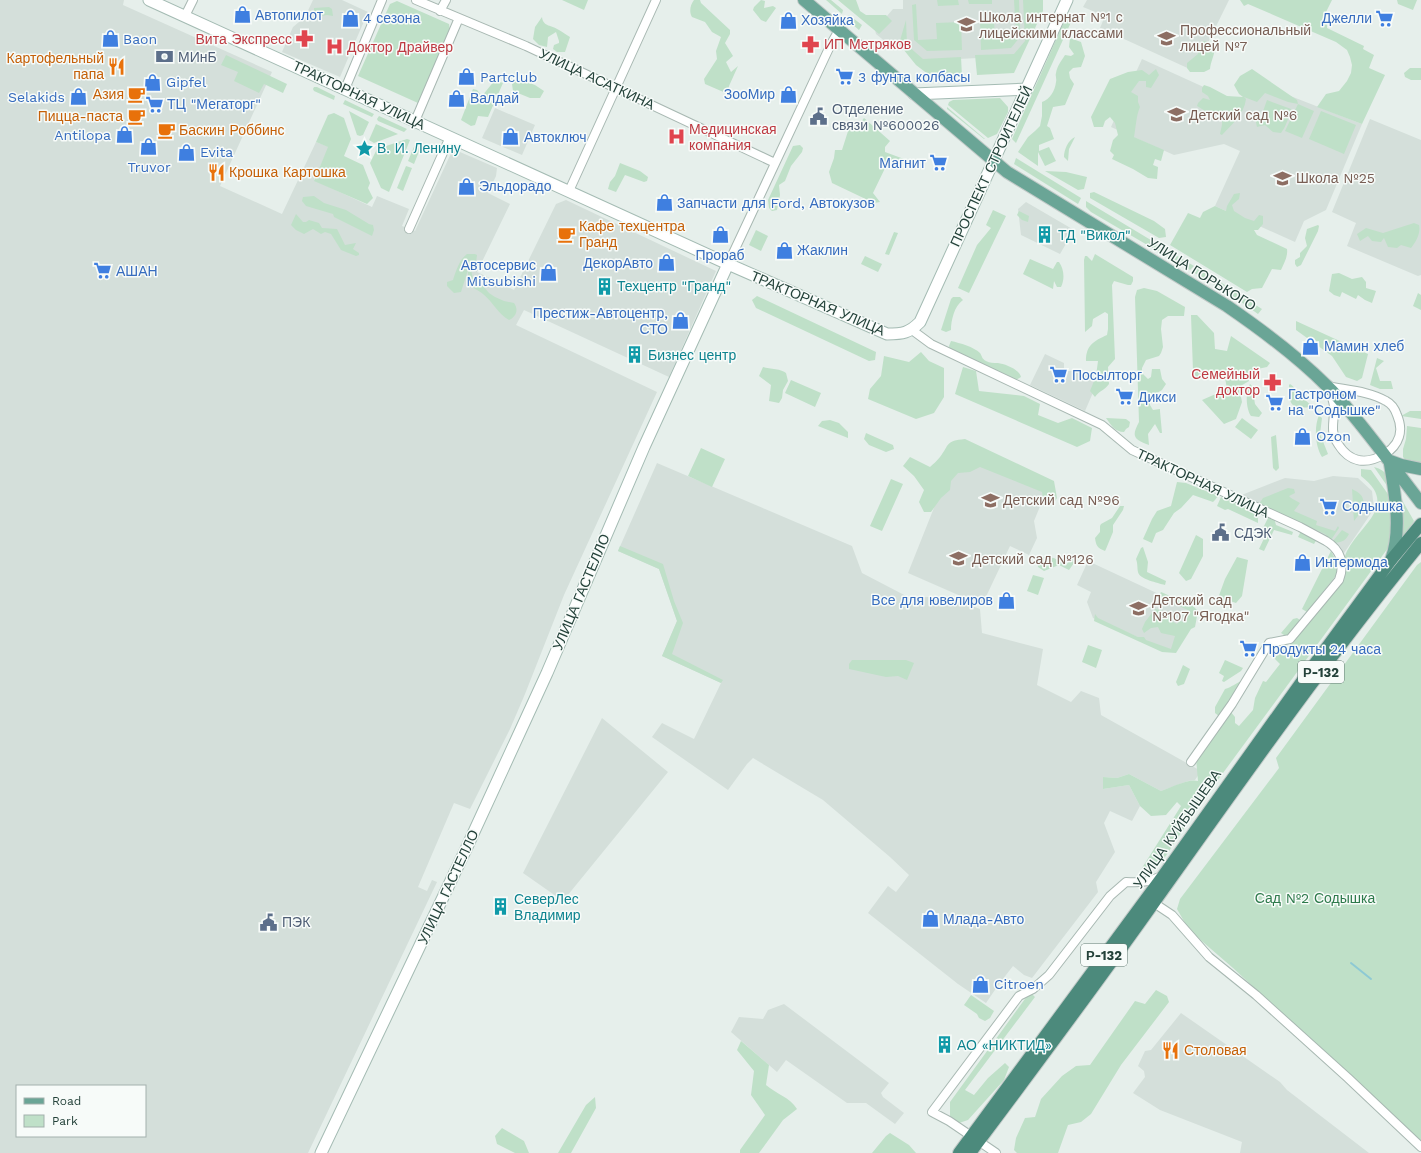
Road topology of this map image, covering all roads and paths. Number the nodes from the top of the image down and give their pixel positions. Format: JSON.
{"nodes":[{"id":1,"x":149,"y":0,"type":"edge"},
{"id":2,"x":192,"y":0,"type":"edge"},
{"id":3,"x":382,"y":0,"type":"edge"},
{"id":4,"x":416,"y":0,"type":"edge"},
{"id":5,"x":446,"y":0,"type":"edge"},
{"id":6,"x":656,"y":0,"type":"edge"},
{"id":7,"x":804,"y":0,"type":"edge"},
{"id":8,"x":1067,"y":0,"type":"edge"},
{"id":9,"x":440,"y":11,"type":"junction"},
{"id":10,"x":185,"y":16,"type":"junction"},
{"id":11,"x":459,"y":18,"type":"junction"},
{"id":12,"x":839,"y":30,"type":"junction"},
{"id":13,"x":616,"y":88,"type":"junction"},
{"id":14,"x":345,"y":89,"type":"junction"},
{"id":15,"x":1027,"y":89,"type":"junction"},
{"id":16,"x":914,"y":94,"type":"junction"},
{"id":17,"x":416,"y":121,"type":"junction"},
{"id":18,"x":450,"y":137,"type":"junction"},
{"id":19,"x":994,"y":161,"type":"junction"},
{"id":20,"x":775,"y":163,"type":"junction"},
{"id":21,"x":568,"y":191,"type":"junction"},
{"id":22,"x":409,"y":229,"type":"dead end"},
{"id":23,"x":728,"y":264,"type":"junction"},
{"id":24,"x":912,"y":330,"type":"junction"},
{"id":25,"x":1327,"y":386,"type":"junction"},
{"id":26,"x":1387,"y":457,"type":"junction"},
{"id":27,"x":1421,"y":469,"type":"edge"},
{"id":28,"x":1421,"y":503,"type":"edge"},
{"id":29,"x":1421,"y":524,"type":"edge"},
{"id":30,"x":1421,"y":543,"type":"edge"},
{"id":31,"x":1416,"y":553,"type":"edge"},
{"id":32,"x":1391,"y":560,"type":"junction"},
{"id":33,"x":1191,"y":762,"type":"dead end"},
{"id":34,"x":1163,"y":876,"type":"junction"},
{"id":35,"x":1154,"y":903,"type":"junction"},
{"id":36,"x":975,"y":1138,"type":"junction"},
{"id":37,"x":1421,"y":1147,"type":"edge"},
{"id":38,"x":321,"y":1153,"type":"edge"},
{"id":39,"x":959,"y":1153,"type":"edge"},
{"id":40,"x":970,"y":1153,"type":"edge"},
{"id":41,"x":996,"y":1153,"type":"edge"}],
"edges":[{"from":1,"to":10,"type":"main road","name":"ТРАКТОРНАЯ УЛИЦА"},
{"from":2,"to":10,"type":"street"},
{"from":3,"to":14,"type":"street"},
{"from":4,"to":9,"type":"street","name":"УЛИЦА АСАТКИНА"},
{"from":5,"to":9,"type":"street"},
{"from":6,"to":13,"type":"street"},
{"from":7,"to":12,"type":"main road","name":"УЛИЦА ГОРЬКОГО"},
{"from":8,"to":15,"type":"main road","name":"ПРОСПЕКТ СТРОИТЕЛЕЙ"},
{"from":9,"to":11,"type":"street","name":"УЛИЦА АСАТКИНА"},
{"from":10,"to":14,"type":"main road","name":"ТРАКТОРНАЯ УЛИЦА"},
{"from":11,"to":13,"type":"street","name":"УЛИЦА АСАТКИНА"},
{"from":11,"to":17,"type":"street"},
{"from":12,"to":16,"type":"main road","name":"УЛИЦА ГОРЬКОГО"},
{"from":12,"to":20,"type":"street","name":"УЛИЦА ГАСТЕЛЛО"},
{"from":13,"to":20,"type":"street","name":"УЛИЦА АСАТКИНА"},
{"from":13,"to":21,"type":"street"},
{"from":14,"to":17,"type":"main road","name":"ТРАКТОРНАЯ УЛИЦА"},
{"from":15,"to":16,"type":"main road"},
{"from":15,"to":19,"type":"main road","name":"ПРОСПЕКТ СТРОИТЕЛЕЙ"},
{"from":16,"to":19,"type":"main road","name":"УЛИЦА ГОРЬКОГО"},
{"from":17,"to":18,"type":"main road","name":"ТРАКТОРНАЯ УЛИЦА"},
{"from":18,"to":21,"type":"main road","name":"ТРАКТОРНАЯ УЛИЦА"},
{"from":18,"to":22,"type":"street"},
{"from":19,"to":24,"type":"main road","name":"ПРОСПЕКТ СТРОИТЕЛЕЙ"},
{"from":19,"to":25,"type":"main road","name":"УЛИЦА ГОРЬКОГО"},
{"from":20,"to":23,"type":"street","name":"УЛИЦА ГАСТЕЛЛО"},
{"from":21,"to":23,"type":"main road","name":"ТРАКТОРНАЯ УЛИЦА"},
{"from":23,"to":24,"type":"main road","name":"ТРАКТОРНАЯ УЛИЦА"},
{"from":23,"to":38,"type":"main road","name":"УЛИЦА ГАСТЕЛЛО"},
{"from":24,"to":33,"type":"street","name":"ТРАКТОРНАЯ УЛИЦА"},
{"from":25,"to":26,"type":"main road","name":"УЛИЦА ГОРЬКОГО"},
{"from":25,"to":26,"type":"street"},
{"from":25,"to":26,"type":"street"},
{"from":26,"to":27,"type":"main road"},
{"from":26,"to":28,"type":"main road","name":"УЛИЦА ГОРЬКОГО"},
{"from":26,"to":32,"type":"main road"},
{"from":29,"to":32,"type":"highway","name":"УЛИЦА КУЙБЫШЕВА","number":"Р-132"},
{"from":30,"to":31,"type":"highway","name":"УЛИЦА КУЙБЫШЕВА","number":"Р-132"},
{"from":31,"to":35,"type":"highway","name":"УЛИЦА КУЙБЫШЕВА","number":"Р-132"},
{"from":32,"to":34,"type":"highway","name":"УЛИЦА КУЙБЫШЕВА","number":"Р-132"},
{"from":34,"to":36,"type":"highway","name":"УЛИЦА КУЙБЫШЕВА","number":"Р-132"},
{"from":34,"to":36,"type":"street"},
{"from":35,"to":36,"type":"highway","name":"УЛИЦА КУЙБЫШЕВА","number":"Р-132"},
{"from":35,"to":37,"type":"street"},
{"from":36,"to":39,"type":"highway","name":"УЛИЦА КУЙБЫШЕВА","number":"Р-132"},
{"from":36,"to":40,"type":"highway","name":"УЛИЦА КУЙБЫШЕВА","number":"Р-132"},
{"from":36,"to":41,"type":"street"}]}
